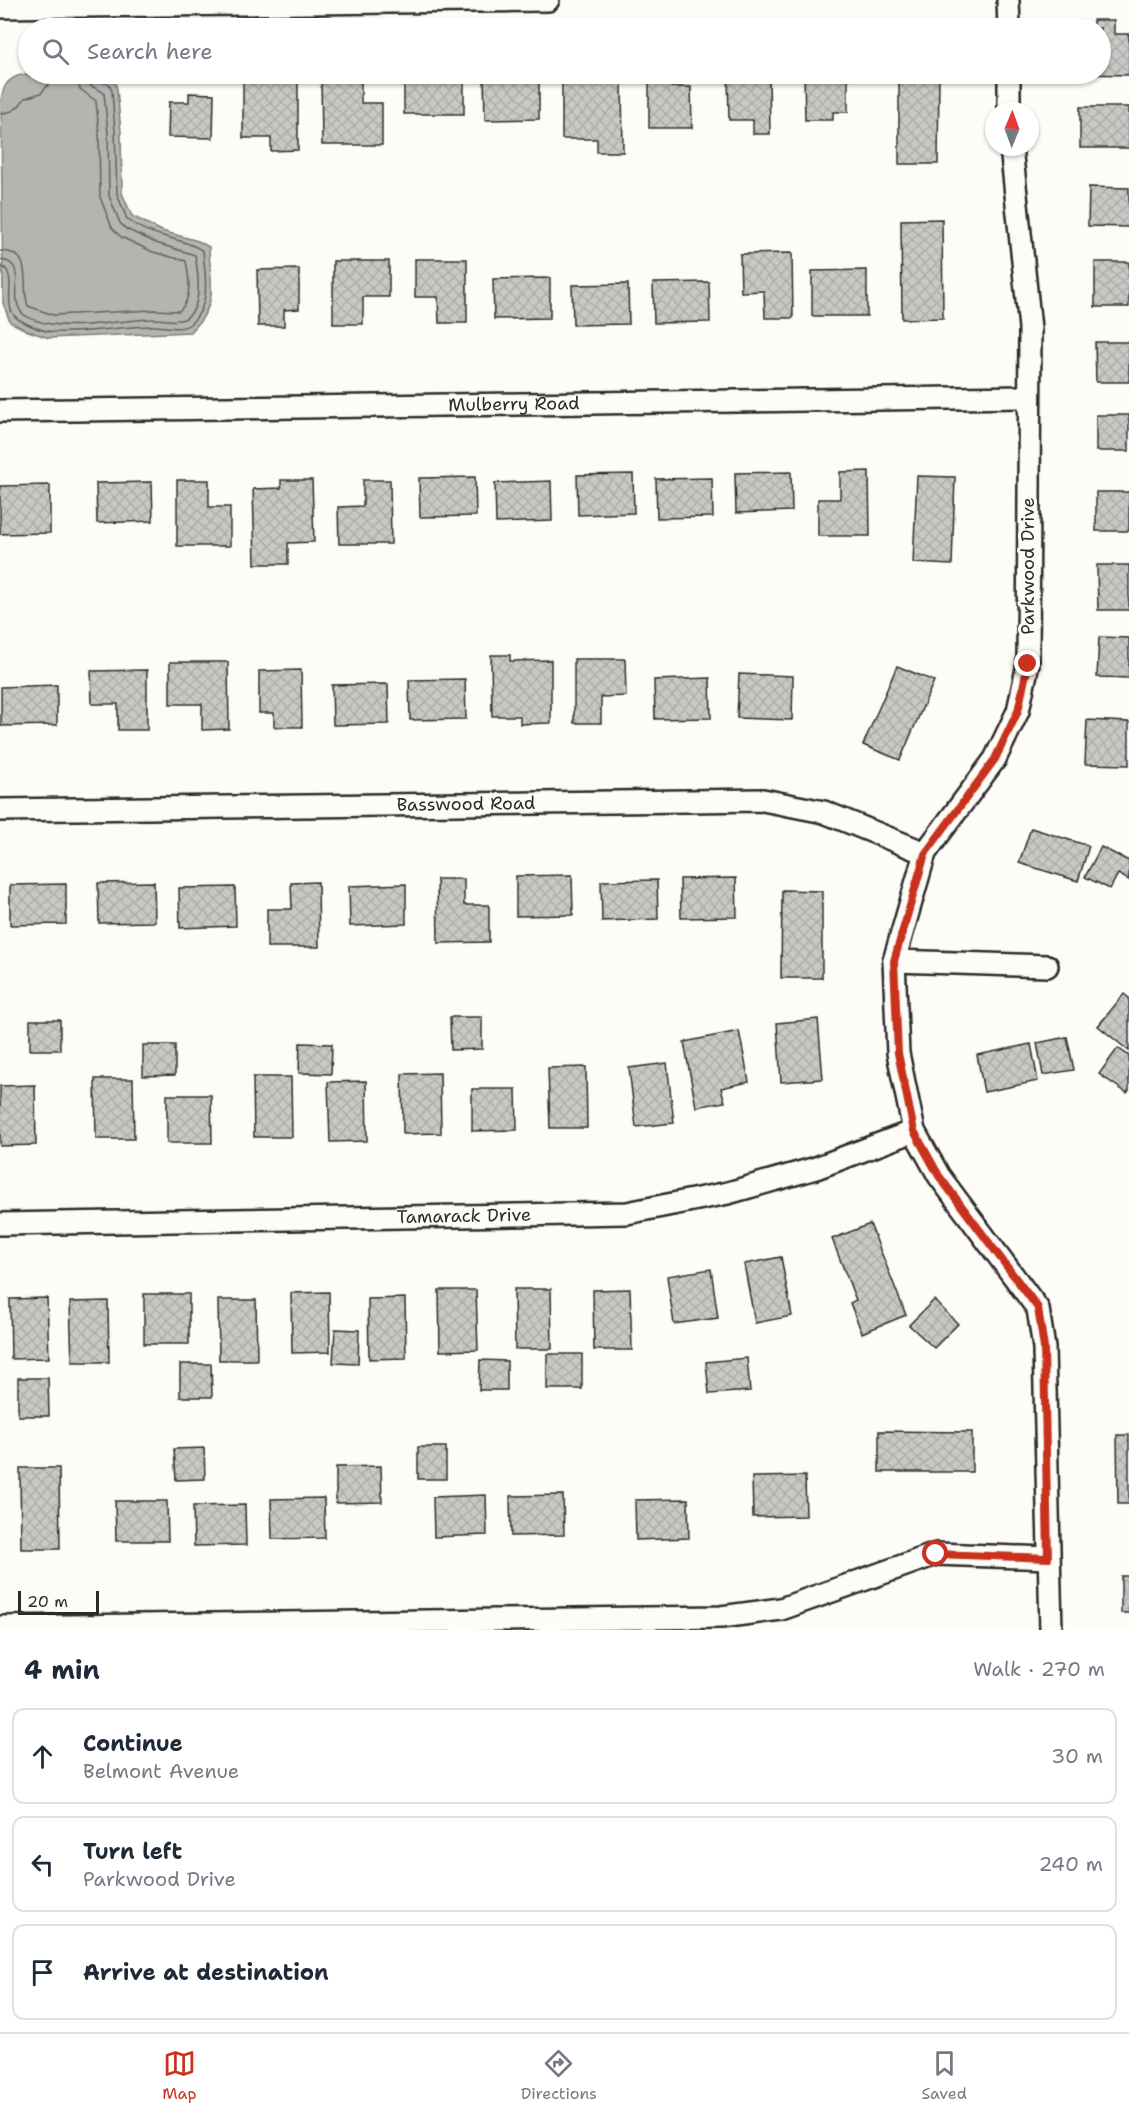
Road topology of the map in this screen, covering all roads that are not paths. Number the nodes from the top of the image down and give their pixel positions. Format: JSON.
{"nodes":[{"id":1,"x":548,"y":0,"type":"edge"},
{"id":2,"x":1008,"y":0,"type":"edge"},
{"id":3,"x":0,"y":7,"type":"edge"},
{"id":4,"x":1009,"y":18,"type":"edge"},
{"id":5,"x":1009,"y":84,"type":"edge"},
{"id":6,"x":1010,"y":102,"type":"edge"},
{"id":7,"x":1012,"y":156,"type":"edge"},
{"id":8,"x":1029,"y":397,"type":"junction"},
{"id":9,"x":0,"y":411,"type":"edge"},
{"id":10,"x":0,"y":810,"type":"edge"},
{"id":11,"x":925,"y":854,"type":"junction"},
{"id":12,"x":894,"y":961,"type":"junction"},
{"id":13,"x":1047,"y":966,"type":"dead end"},
{"id":14,"x":914,"y":1131,"type":"junction"},
{"id":15,"x":0,"y":1224,"type":"edge"},
{"id":16,"x":1048,"y":1558,"type":"junction"},
{"id":17,"x":0,"y":1627,"type":"edge"},
{"id":18,"x":1051,"y":1630,"type":"edge"}],
"edges":[{"from":1,"to":3,"type":"street"},
{"from":2,"to":4,"type":"street"},
{"from":5,"to":6,"type":"street"},
{"from":7,"to":8,"type":"street","name":"Parkwood Drive"},
{"from":8,"to":9,"type":"street","name":"Mulberry Road"},
{"from":8,"to":11,"type":"street","name":"Parkwood Drive"},
{"from":10,"to":11,"type":"street","name":"Basswood Road"},
{"from":11,"to":12,"type":"street","name":"Parkwood Drive"},
{"from":12,"to":13,"type":"street"},
{"from":12,"to":14,"type":"street","name":"Parkwood Drive"},
{"from":14,"to":15,"type":"street","name":"Tamarack Drive"},
{"from":14,"to":16,"type":"street","name":"Parkwood Drive"},
{"from":16,"to":17,"type":"street"},
{"from":16,"to":18,"type":"street","name":"Parkwood Drive"}]}
